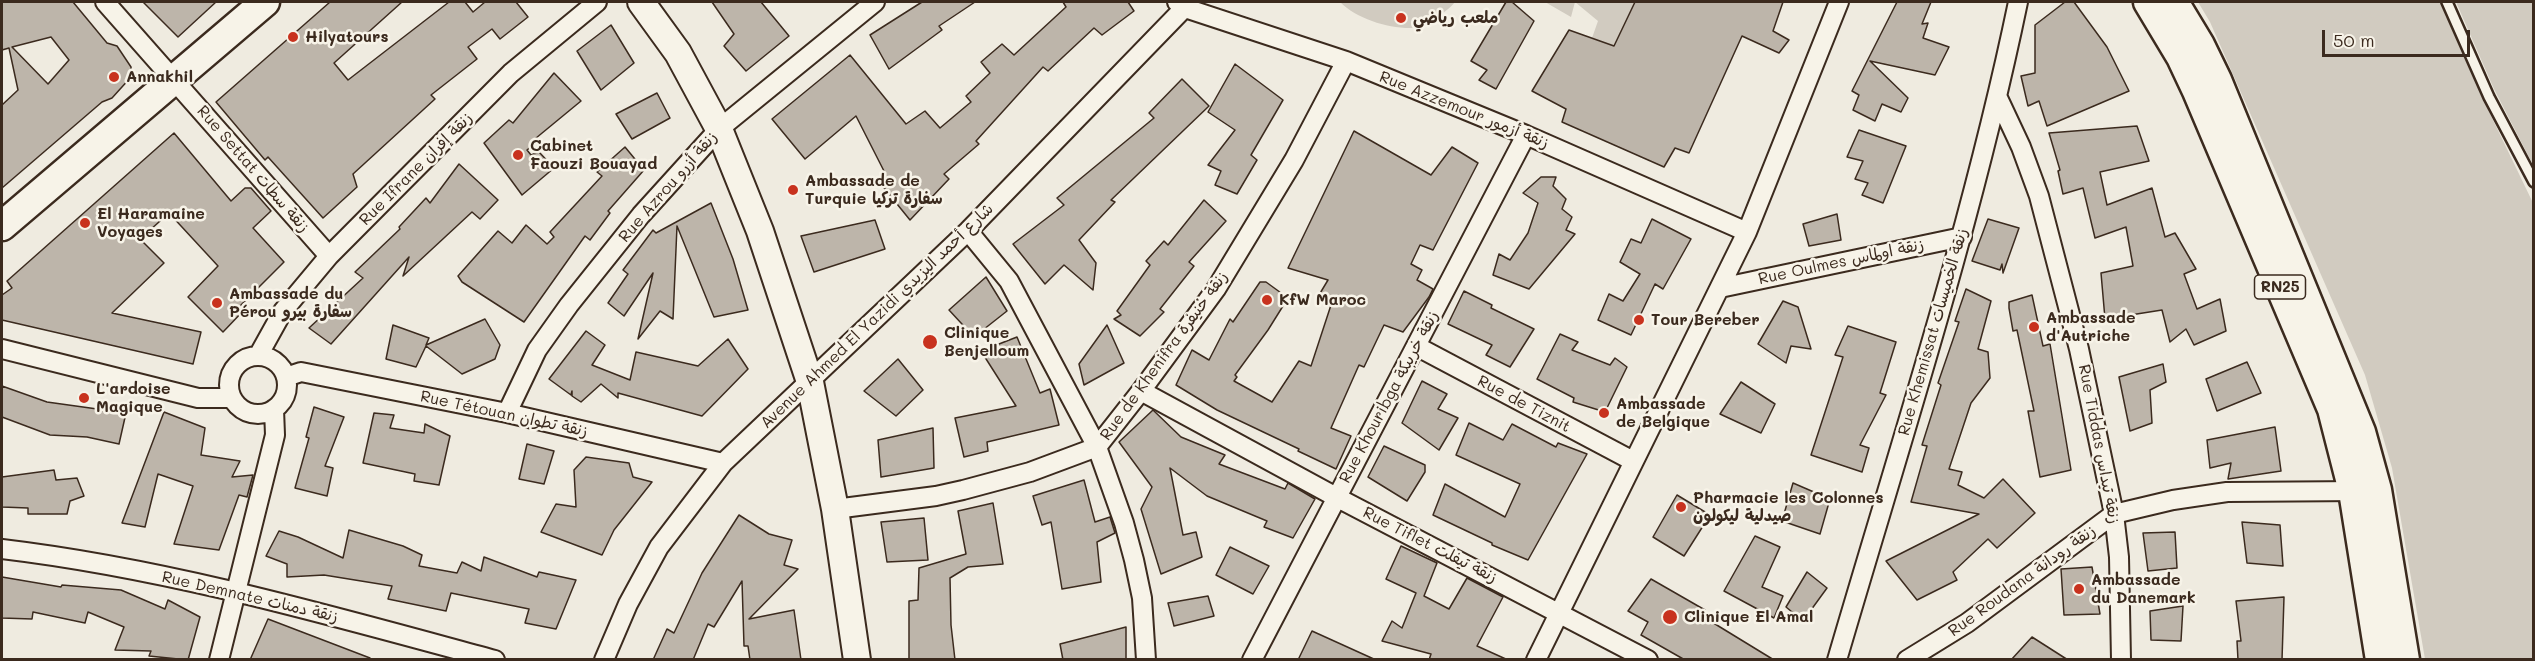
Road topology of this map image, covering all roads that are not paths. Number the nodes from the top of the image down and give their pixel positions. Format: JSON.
{"nodes":[{"id":1,"x":105,"y":2,"type":"edge"},
{"id":2,"x":265,"y":2,"type":"edge"},
{"id":3,"x":597,"y":2,"type":"edge"},
{"id":4,"x":641,"y":2,"type":"edge"},
{"id":5,"x":874,"y":2,"type":"edge"},
{"id":6,"x":1839,"y":2,"type":"edge"},
{"id":7,"x":2018,"y":2,"type":"edge"},
{"id":8,"x":2148,"y":2,"type":"edge"},
{"id":9,"x":2174,"y":2,"type":"edge"},
{"id":10,"x":2447,"y":2,"type":"edge"},
{"id":11,"x":1184,"y":4,"type":"edge"},
{"id":12,"x":1346,"y":61,"type":"junction"},
{"id":13,"x":175,"y":79,"type":"junction"},
{"id":14,"x":1998,"y":98,"type":"junction"},
{"id":15,"x":719,"y":129,"type":"junction"},
{"id":16,"x":1526,"y":135,"type":"junction"},
{"id":17,"x":2534,"y":182,"type":"edge"},
{"id":18,"x":2,"y":226,"type":"edge"},
{"id":19,"x":968,"y":231,"type":"junction"},
{"id":20,"x":1747,"y":232,"type":"junction"},
{"id":21,"x":1962,"y":237,"type":"junction"},
{"id":22,"x":329,"y":256,"type":"junction"},
{"id":23,"x":1720,"y":288,"type":"junction"},
{"id":24,"x":1416,"y":346,"type":"junction"},
{"id":25,"x":2,"y":349,"type":"edge"},
{"id":26,"x":258,"y":356,"type":"junction"},
{"id":27,"x":285,"y":376,"type":"junction"},
{"id":28,"x":810,"y":382,"type":"junction"},
{"id":29,"x":1141,"y":391,"type":"junction"},
{"id":30,"x":232,"y":399,"type":"junction"},
{"id":31,"x":274,"y":409,"type":"junction"},
{"id":32,"x":507,"y":413,"type":"junction"},
{"id":33,"x":1097,"y":447,"type":"junction"},
{"id":34,"x":1633,"y":461,"type":"junction"},
{"id":35,"x":723,"y":463,"type":"junction"},
{"id":36,"x":2365,"y":491,"type":"junction"},
{"id":37,"x":1336,"y":497,"type":"junction"},
{"id":38,"x":835,"y":509,"type":"junction"},
{"id":39,"x":2114,"y":514,"type":"junction"},
{"id":40,"x":2,"y":549,"type":"edge"},
{"id":41,"x":237,"y":591,"type":"junction"},
{"id":42,"x":1560,"y":613,"type":"junction"},
{"id":43,"x":219,"y":660,"type":"edge"},
{"id":44,"x":495,"y":660,"type":"edge"},
{"id":45,"x":604,"y":660,"type":"edge"},
{"id":46,"x":857,"y":660,"type":"edge"},
{"id":47,"x":1146,"y":660,"type":"edge"},
{"id":48,"x":1252,"y":660,"type":"edge"},
{"id":49,"x":1536,"y":660,"type":"edge"},
{"id":50,"x":1648,"y":660,"type":"edge"},
{"id":51,"x":1837,"y":660,"type":"edge"},
{"id":52,"x":1907,"y":660,"type":"edge"},
{"id":53,"x":2121,"y":660,"type":"edge"},
{"id":54,"x":2380,"y":660,"type":"edge"},
{"id":55,"x":2405,"y":660,"type":"edge"}],
"edges":[{"from":1,"to":13,"type":"street","name":"Rue Settat زنقة سطات"},
{"from":2,"to":13,"type":"main road"},
{"from":3,"to":22,"type":"street","name":"Rue Ifrane زنقة إفران"},
{"from":4,"to":15,"type":"street"},
{"from":5,"to":15,"type":"street","name":"Rue Azrou زنقة أزرو"},
{"from":6,"to":20,"type":"street"},
{"from":7,"to":14,"type":"street","name":"Rue Khemissat زنقة الخميسات"},
{"from":8,"to":36,"type":"main road","number":"RN25"},
{"from":9,"to":36,"type":"main road","number":"RN25"},
{"from":10,"to":17,"type":"lane"},
{"from":11,"to":12,"type":"street","name":"Rue Azzemour زنقة أزمور"},
{"from":11,"to":19,"type":"street","name":"Avenue Ahmed El Yazidi شارع أحمد اليزيدي"},
{"from":12,"to":16,"type":"street","name":"Rue Azzemour زنقة أزمور"},
{"from":12,"to":29,"type":"street","name":"Rue de Khenifra زنقة خنيفرة"},
{"from":13,"to":18,"type":"main road"},
{"from":13,"to":22,"type":"street","name":"Rue Settat زنقة سطات"},
{"from":14,"to":21,"type":"street","name":"Rue Khemissat زنقة الخميسات"},
{"from":14,"to":39,"type":"street","name":"Rue Tiddas زنقة تيداس"},
{"from":15,"to":28,"type":"street"},
{"from":15,"to":32,"type":"street","name":"Rue Azrou زنقة أزرو"},
{"from":16,"to":20,"type":"street","name":"Rue Azzemour زنقة أزمور"},
{"from":16,"to":24,"type":"street","name":"Rue Khouribga زنقة خريبكة"},
{"from":19,"to":28,"type":"street","name":"Avenue Ahmed El Yazidi شارع أحمد اليزيدي"},
{"from":19,"to":33,"type":"street"},
{"from":20,"to":23,"type":"street"},
{"from":21,"to":23,"type":"street","name":"Rue Oulmes زنقة اولماس"},
{"from":21,"to":51,"type":"street","name":"Rue Khemissat زنقة الخميسات"},
{"from":22,"to":26,"type":"street","name":"Rue Ifrane زنقة إفران"},
{"from":23,"to":34,"type":"street"},
{"from":24,"to":34,"type":"street","name":"Rue de Tiznit"},
{"from":24,"to":37,"type":"street","name":"Rue Khouribga زنقة خريبكة"},
{"from":25,"to":30,"type":"street"},
{"from":26,"to":27,"type":"street"},
{"from":26,"to":30,"type":"street"},
{"from":27,"to":31,"type":"street"},
{"from":27,"to":32,"type":"street","name":"Rue Tétouan زنقة تطوان"},
{"from":28,"to":35,"type":"street","name":"Avenue Ahmed El Yazidi شارع أحمد اليزيدي"},
{"from":28,"to":38,"type":"street"},
{"from":29,"to":33,"type":"street","name":"Rue de Khenifra زنقة خنيفرة"},
{"from":29,"to":37,"type":"street","name":"Rue Tiflet زنقة تيفلت"},
{"from":30,"to":31,"type":"street"},
{"from":31,"to":41,"type":"street"},
{"from":32,"to":35,"type":"street","name":"Rue Tétouan زنقة تطوان"},
{"from":33,"to":38,"type":"street","name":"Rue de Khenifra زنقة خنيفرة"},
{"from":33,"to":47,"type":"street"},
{"from":34,"to":42,"type":"street"},
{"from":35,"to":45,"type":"street","name":"Avenue Ahmed El Yazidi شارع أحمد اليزيدي"},
{"from":36,"to":39,"type":"street","name":"Rue Roudana زنقة رودانة"},
{"from":36,"to":54,"type":"main road","number":"RN25"},
{"from":36,"to":55,"type":"main road","number":"RN25"},
{"from":37,"to":42,"type":"street","name":"Rue Tiflet زنقة تيفلت"},
{"from":37,"to":48,"type":"street","name":"Rue Khouribga زنقة خريبكة"},
{"from":38,"to":46,"type":"street"},
{"from":39,"to":52,"type":"street","name":"Rue Roudana زنقة رودانة"},
{"from":39,"to":53,"type":"street","name":"Rue Tiddas زنقة تيداس"},
{"from":40,"to":41,"type":"street","name":"Rue Demnate زنقة دمنات"},
{"from":41,"to":43,"type":"street"},
{"from":41,"to":44,"type":"street","name":"Rue Demnate زنقة دمنات"},
{"from":42,"to":49,"type":"street"},
{"from":42,"to":50,"type":"street"}]}
